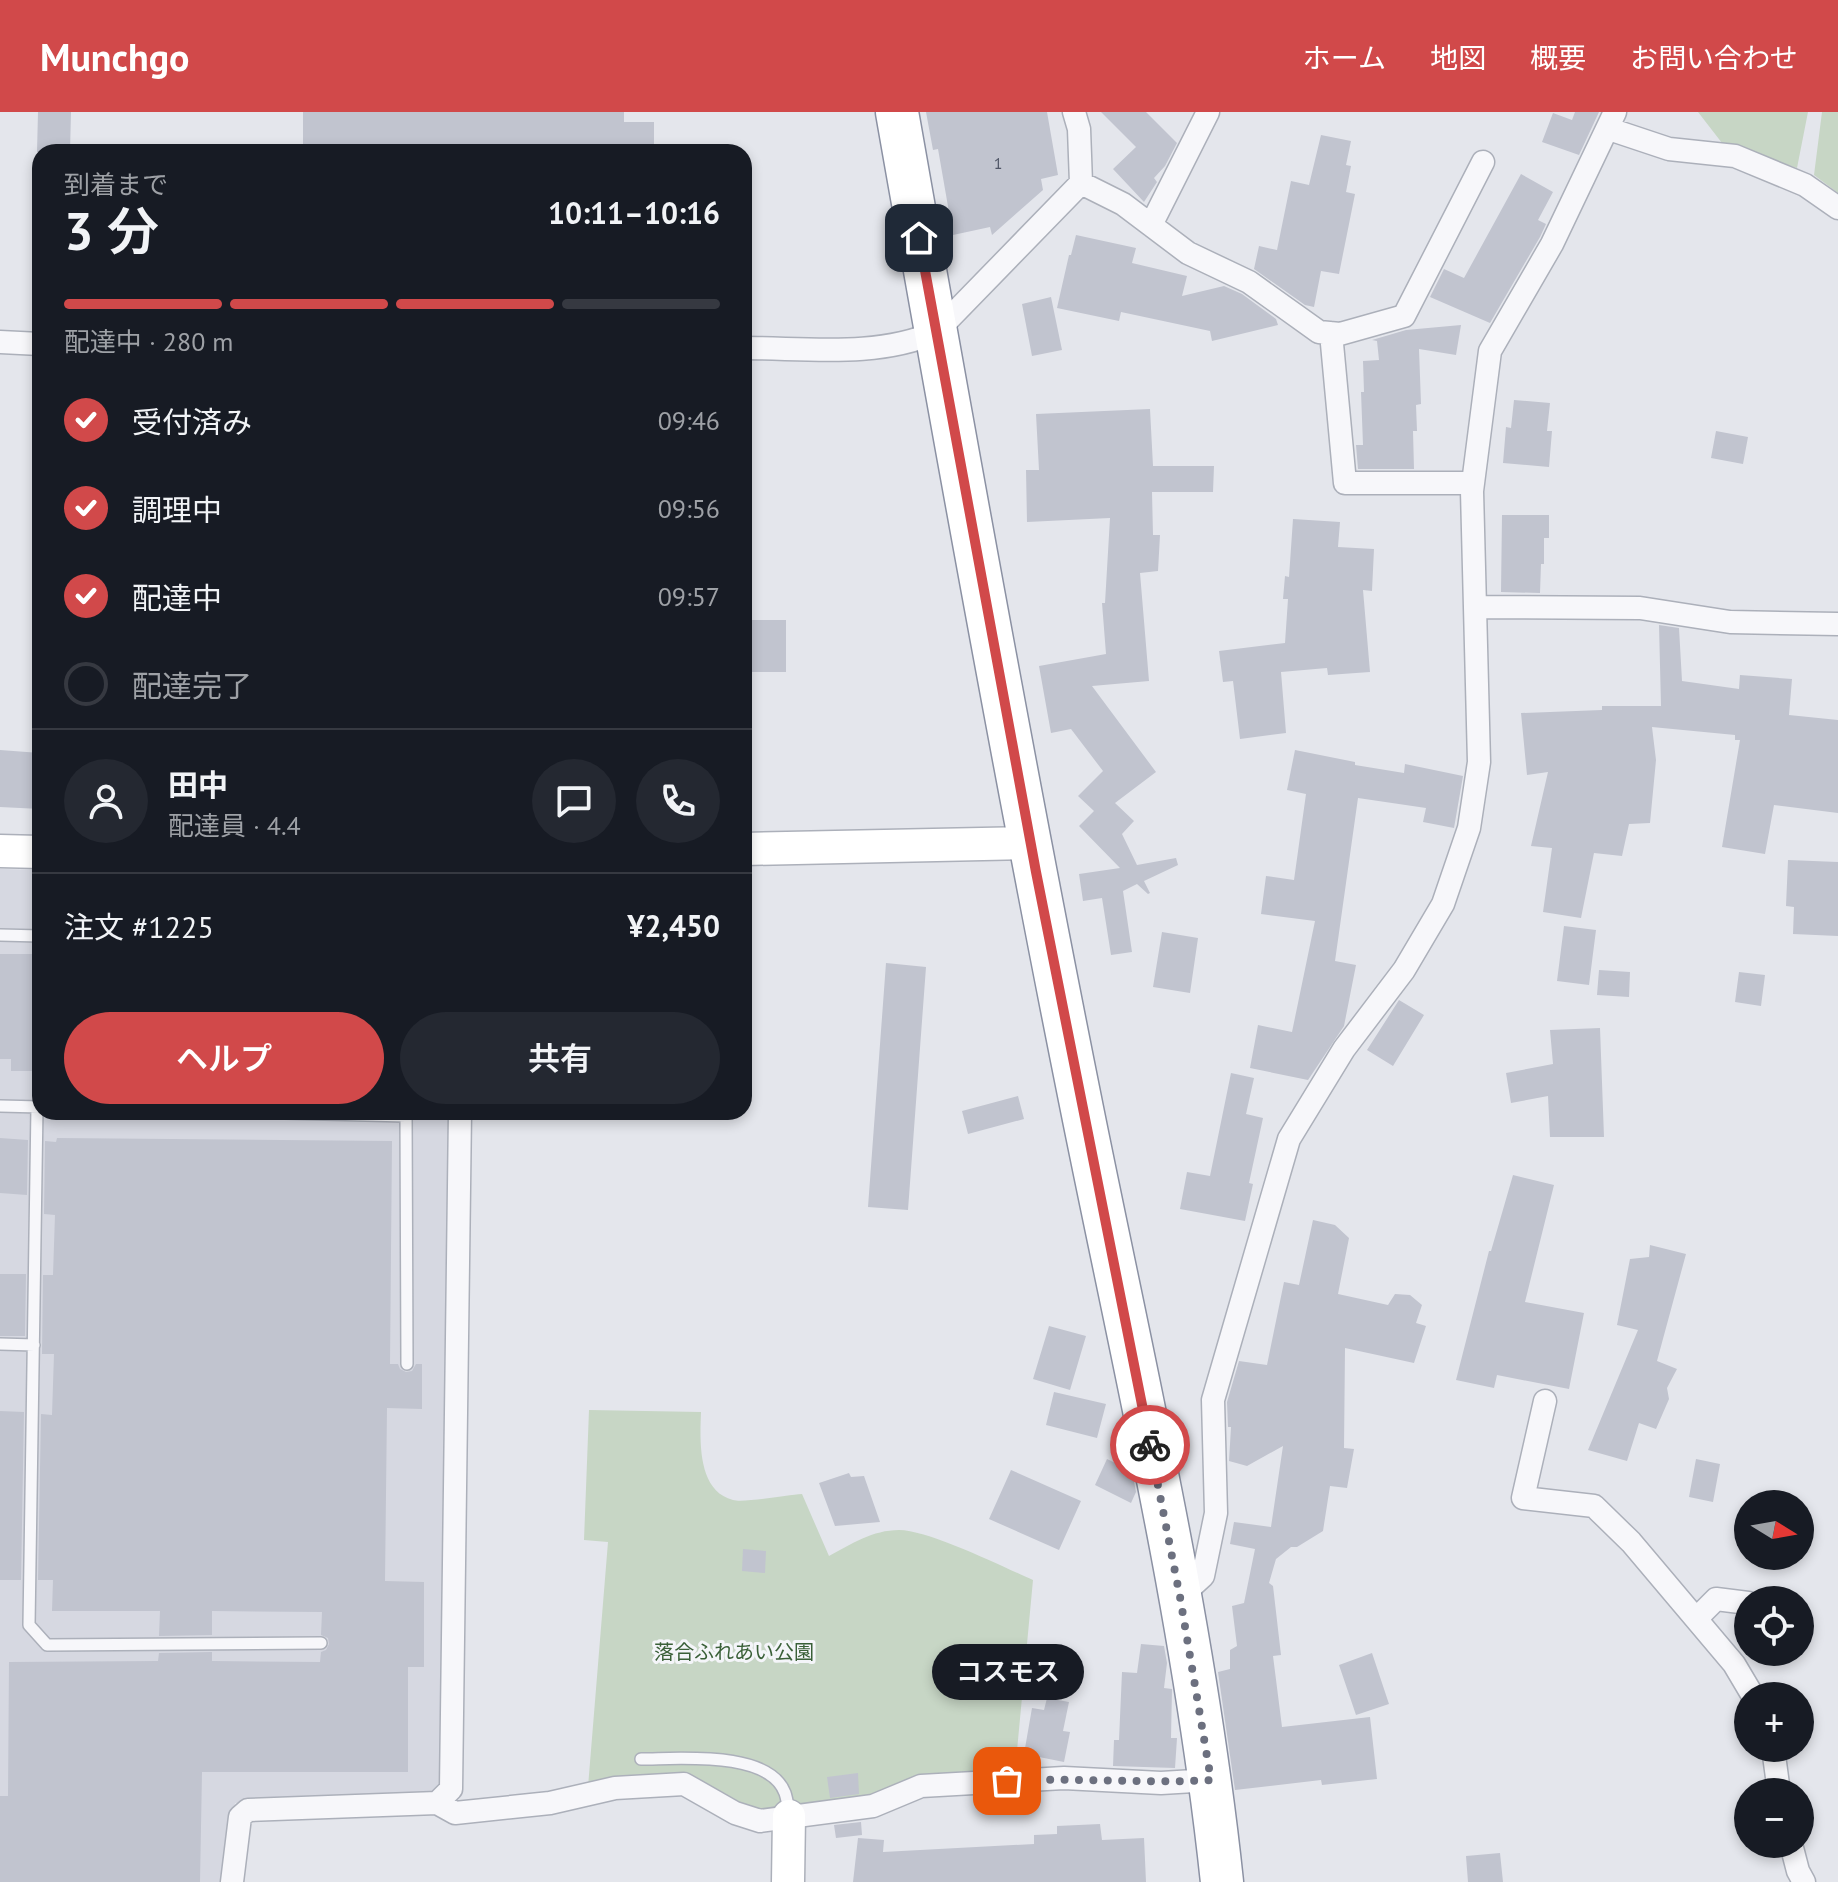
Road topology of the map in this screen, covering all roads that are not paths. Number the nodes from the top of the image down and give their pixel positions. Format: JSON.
{"nodes":[{"id":1,"x":897,"y":112,"type":"edge"},
{"id":2,"x":1074,"y":112,"type":"edge"},
{"id":3,"x":1208,"y":112,"type":"edge"},
{"id":4,"x":1612,"y":120,"type":"edge"},
{"id":5,"x":1483,"y":162,"type":"dead end"},
{"id":6,"x":1081,"y":183,"type":"junction"},
{"id":7,"x":1838,"y":208,"type":"edge"},
{"id":8,"x":1151,"y":225,"type":"junction"},
{"id":9,"x":936,"y":332,"type":"junction"},
{"id":10,"x":1331,"y":333,"type":"junction"},
{"id":11,"x":0,"y":342,"type":"edge"},
{"id":12,"x":32,"y":344,"type":"edge"},
{"id":13,"x":752,"y":348,"type":"edge"},
{"id":14,"x":1473,"y":483,"type":"junction"},
{"id":15,"x":1477,"y":607,"type":"junction"},
{"id":16,"x":1838,"y":624,"type":"edge"},
{"id":17,"x":1031,"y":843,"type":"junction"},
{"id":18,"x":752,"y":849,"type":"edge"},
{"id":19,"x":0,"y":851,"type":"edge"},
{"id":20,"x":32,"y":852,"type":"edge"},
{"id":21,"x":0,"y":935,"type":"edge"},
{"id":22,"x":32,"y":936,"type":"edge"},
{"id":23,"x":0,"y":1106,"type":"edge"},
{"id":24,"x":32,"y":1107,"type":"edge"},
{"id":25,"x":39,"y":1120,"type":"edge"},
{"id":26,"x":406,"y":1120,"type":"edge"},
{"id":27,"x":460,"y":1120,"type":"edge"},
{"id":28,"x":0,"y":1344,"type":"edge"},
{"id":29,"x":34,"y":1345,"type":"junction"},
{"id":30,"x":407,"y":1364,"type":"dead end"},
{"id":31,"x":1545,"y":1401,"type":"dead end"},
{"id":32,"x":1180,"y":1597,"type":"junction"},
{"id":33,"x":1734,"y":1601,"type":"edge"},
{"id":34,"x":1696,"y":1619,"type":"junction"},
{"id":35,"x":321,"y":1643,"type":"dead end"},
{"id":36,"x":1745,"y":1682,"type":"edge"},
{"id":37,"x":641,"y":1759,"type":"dead end"},
{"id":38,"x":1211,"y":1780,"type":"junction"},
{"id":39,"x":437,"y":1803,"type":"junction"},
{"id":40,"x":789,"y":1816,"type":"junction"},
{"id":41,"x":1795,"y":1858,"type":"edge"},
{"id":42,"x":232,"y":1882,"type":"edge"},
{"id":43,"x":788,"y":1882,"type":"edge"},
{"id":44,"x":1222,"y":1882,"type":"edge"},
{"id":45,"x":1804,"y":1882,"type":"edge"}],
"edges":[{"from":1,"to":9,"type":"highway"},
{"from":2,"to":6,"type":"street"},
{"from":3,"to":8,"type":"street"},
{"from":4,"to":7,"type":"street"},
{"from":4,"to":14,"type":"street"},
{"from":5,"to":10,"type":"street"},
{"from":6,"to":8,"type":"street"},
{"from":6,"to":9,"type":"street"},
{"from":8,"to":10,"type":"street"},
{"from":9,"to":13,"type":"street"},
{"from":9,"to":17,"type":"highway"},
{"from":10,"to":14,"type":"street"},
{"from":11,"to":12,"type":"street"},
{"from":14,"to":15,"type":"street"},
{"from":15,"to":16,"type":"street"},
{"from":15,"to":32,"type":"street"},
{"from":17,"to":18,"type":"street"},
{"from":17,"to":32,"type":"highway"},
{"from":19,"to":20,"type":"street"},
{"from":21,"to":22,"type":"lane"},
{"from":23,"to":24,"type":"lane"},
{"from":25,"to":29,"type":"lane"},
{"from":26,"to":30,"type":"lane"},
{"from":27,"to":39,"type":"street"},
{"from":28,"to":29,"type":"lane"},
{"from":29,"to":35,"type":"lane"},
{"from":31,"to":34,"type":"street"},
{"from":32,"to":38,"type":"highway"},
{"from":33,"to":34,"type":"street"},
{"from":34,"to":36,"type":"street"},
{"from":37,"to":40,"type":"lane"},
{"from":38,"to":40,"type":"street"},
{"from":38,"to":44,"type":"highway"},
{"from":39,"to":40,"type":"street"},
{"from":39,"to":42,"type":"street"},
{"from":40,"to":43,"type":"street"},
{"from":41,"to":45,"type":"street"}]}
